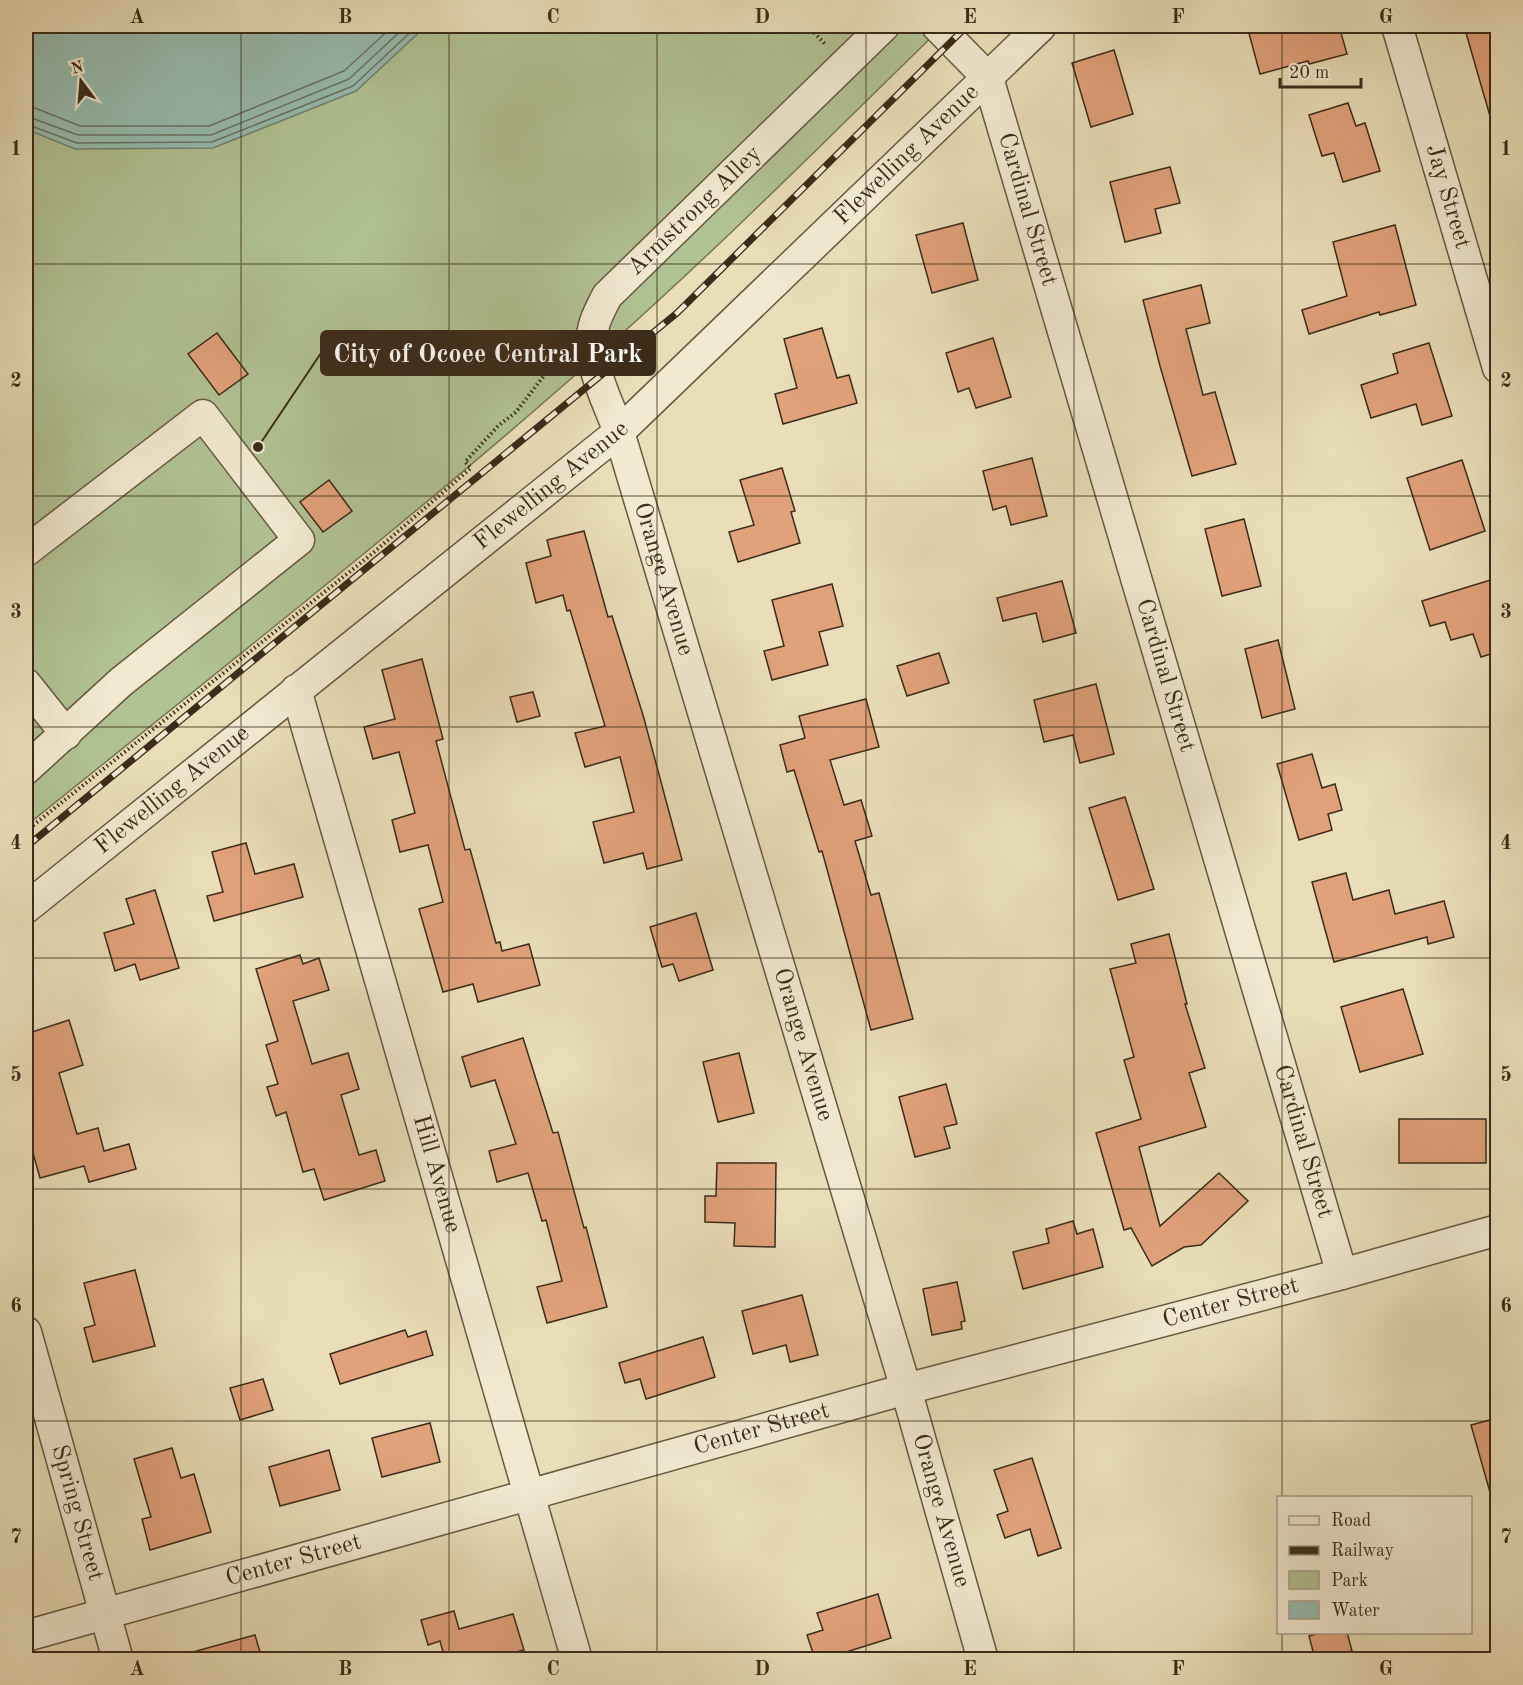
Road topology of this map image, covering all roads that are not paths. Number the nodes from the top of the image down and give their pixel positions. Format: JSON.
{"nodes":[{"id":1,"x":884,"y":26,"type":"edge"},
{"id":2,"x":937,"y":26,"type":"edge"},
{"id":3,"x":1041,"y":26,"type":"edge"},
{"id":4,"x":1397,"y":26,"type":"edge"},
{"id":5,"x":988,"y":78,"type":"junction"},
{"id":6,"x":1497,"y":368,"type":"edge"},
{"id":7,"x":619,"y":432,"type":"junction"},
{"id":8,"x":26,"y":551,"type":"edge"},
{"id":9,"x":26,"y":684,"type":"edge"},
{"id":10,"x":296,"y":690,"type":"junction"},
{"id":11,"x":66,"y":734,"type":"junction"},
{"id":12,"x":26,"y":769,"type":"edge"},
{"id":13,"x":26,"y":908,"type":"edge"},
{"id":14,"x":1497,"y":1230,"type":"edge"},
{"id":15,"x":1342,"y":1274,"type":"junction"},
{"id":16,"x":26,"y":1332,"type":"edge"},
{"id":17,"x":906,"y":1389,"type":"junction"},
{"id":18,"x":529,"y":1495,"type":"junction"},
{"id":19,"x":105,"y":1613,"type":"junction"},
{"id":20,"x":26,"y":1636,"type":"edge"},
{"id":21,"x":118,"y":1659,"type":"edge"},
{"id":22,"x":577,"y":1659,"type":"edge"},
{"id":23,"x":983,"y":1659,"type":"edge"}],
"edges":[{"from":1,"to":7,"type":"street","name":"Armstrong Alley"},
{"from":2,"to":5,"type":"street"},
{"from":3,"to":5,"type":"street","name":"Flewelling Avenue"},
{"from":4,"to":6,"type":"street","name":"Jay Street"},
{"from":5,"to":7,"type":"street","name":"Flewelling Avenue"},
{"from":5,"to":15,"type":"street","name":"Cardinal Street"},
{"from":7,"to":10,"type":"street","name":"Flewelling Avenue"},
{"from":7,"to":17,"type":"street","name":"Orange Avenue"},
{"from":8,"to":11,"type":"street"},
{"from":9,"to":11,"type":"street"},
{"from":10,"to":13,"type":"street","name":"Flewelling Avenue"},
{"from":10,"to":18,"type":"street","name":"Hill Avenue"},
{"from":11,"to":12,"type":"street"},
{"from":14,"to":15,"type":"street","name":"Center Street"},
{"from":15,"to":17,"type":"street","name":"Center Street"},
{"from":16,"to":19,"type":"street","name":"Spring Street"},
{"from":17,"to":18,"type":"street","name":"Center Street"},
{"from":17,"to":23,"type":"street","name":"Orange Avenue"},
{"from":18,"to":19,"type":"street","name":"Center Street"},
{"from":18,"to":22,"type":"street","name":"Hill Avenue"},
{"from":19,"to":20,"type":"street","name":"Center Street"},
{"from":19,"to":21,"type":"street","name":"Spring Street"}]}
